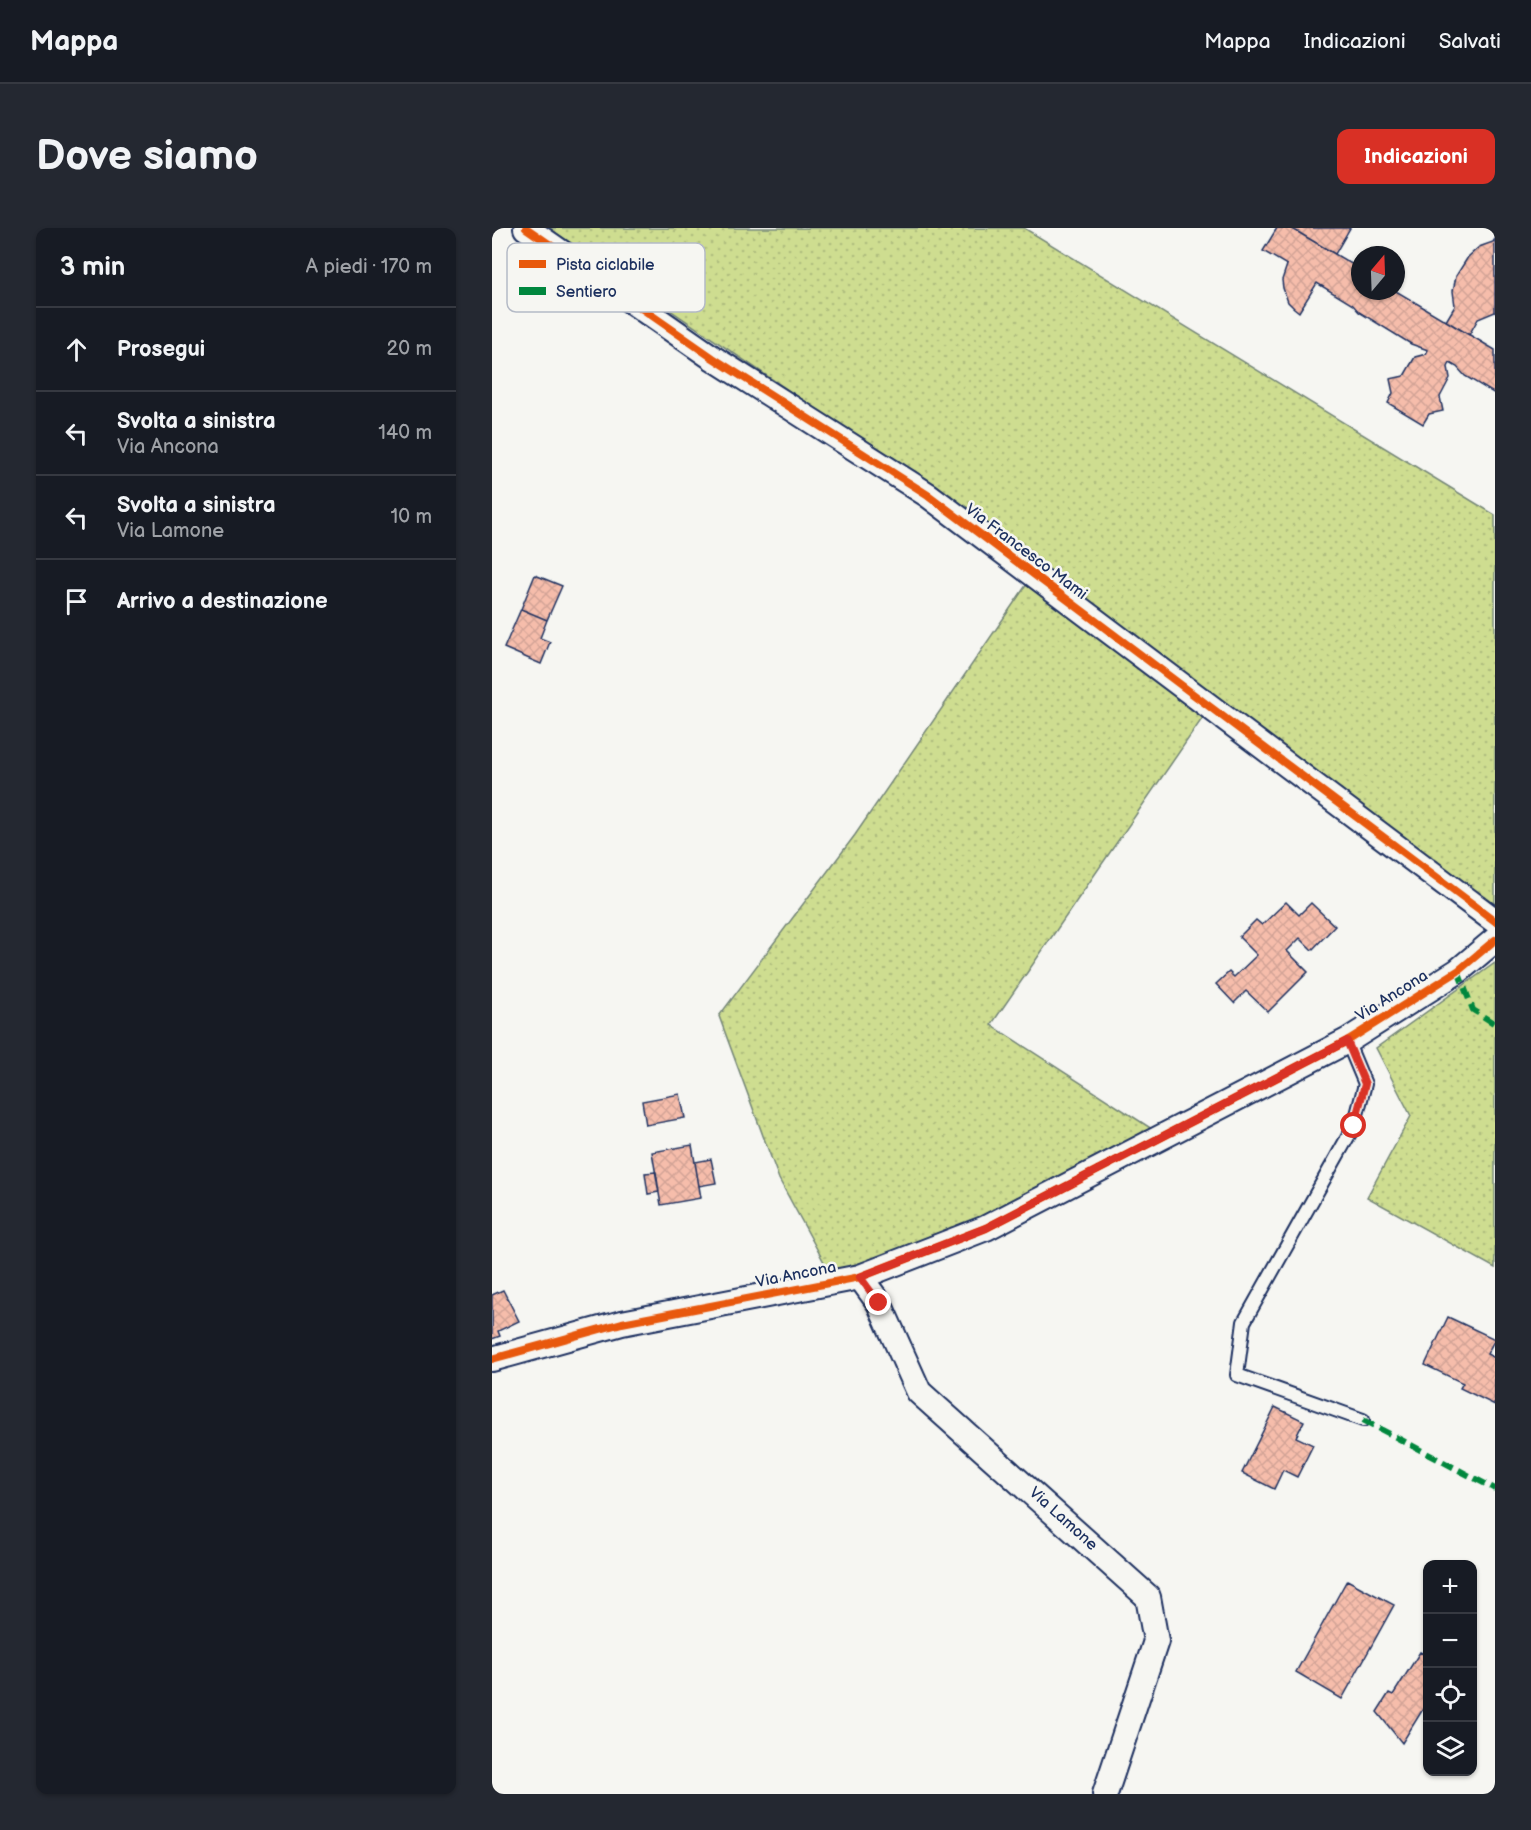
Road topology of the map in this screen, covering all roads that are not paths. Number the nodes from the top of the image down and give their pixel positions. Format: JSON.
{"nodes":[{"id":1,"x":525,"y":228,"type":"edge"},
{"id":2,"x":547,"y":243,"type":"edge"},
{"id":3,"x":646,"y":312,"type":"edge"},
{"id":4,"x":1495,"y":921,"type":"edge"},
{"id":5,"x":1495,"y":940,"type":"edge"},
{"id":6,"x":1347,"y":1041,"type":"junction"},
{"id":7,"x":860,"y":1277,"type":"junction"},
{"id":8,"x":492,"y":1359,"type":"edge"},
{"id":9,"x":1363,"y":1420,"type":"dead end"},
{"id":10,"x":1105,"y":1794,"type":"edge"}],
"edges":[{"from":1,"to":2,"type":"street","name":"Via Francesco Mami"},
{"from":3,"to":4,"type":"street","name":"Via Francesco Mami"},
{"from":5,"to":6,"type":"street","name":"Via Ancona"},
{"from":6,"to":7,"type":"street","name":"Via Ancona"},
{"from":6,"to":9,"type":"lane"},
{"from":7,"to":8,"type":"street","name":"Via Ancona"},
{"from":7,"to":10,"type":"street","name":"Via Lamone"}]}
